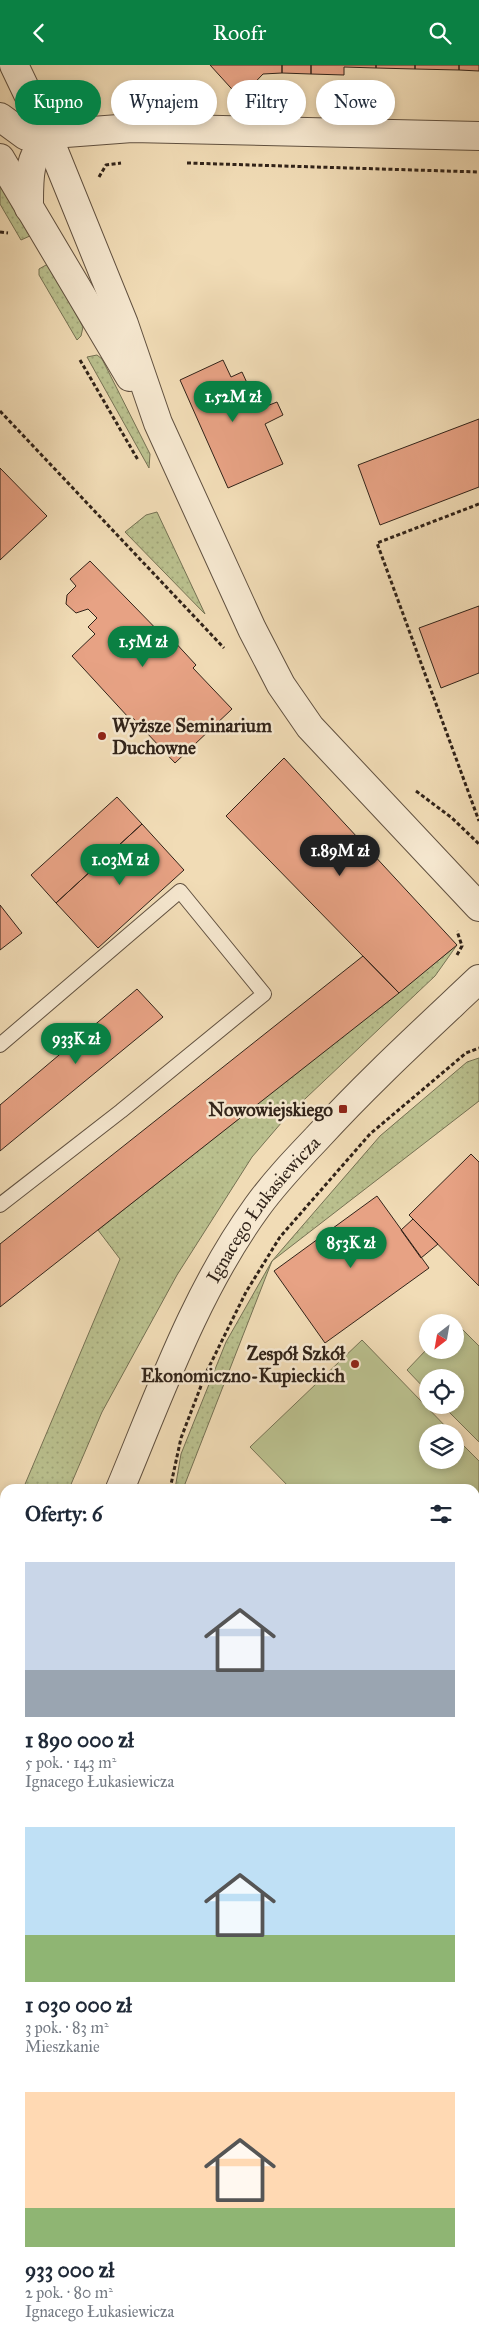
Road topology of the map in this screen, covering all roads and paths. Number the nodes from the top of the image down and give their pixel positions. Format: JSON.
{"nodes":[{"id":1,"x":14,"y":65,"type":"edge"},
{"id":2,"x":0,"y":117,"type":"edge"},
{"id":3,"x":47,"y":135,"type":"junction"},
{"id":4,"x":479,"y":136,"type":"edge"},
{"id":5,"x":0,"y":158,"type":"edge"},
{"id":6,"x":122,"y":163,"type":"dead end"},
{"id":7,"x":180,"y":163,"type":"dead end"},
{"id":8,"x":479,"y":172,"type":"edge"},
{"id":9,"x":96,"y":182,"type":"dead end"},
{"id":10,"x":29,"y":208,"type":"junction"},
{"id":11,"x":0,"y":231,"type":"edge"},
{"id":12,"x":11,"y":239,"type":"dead end"},
{"id":13,"x":76,"y":352,"type":"dead end"},
{"id":14,"x":0,"y":411,"type":"edge"},
{"id":15,"x":158,"y":423,"type":"junction"},
{"id":16,"x":142,"y":467,"type":"dead end"},
{"id":17,"x":479,"y":504,"type":"edge"},
{"id":18,"x":229,"y":654,"type":"dead end"},
{"id":19,"x":479,"y":821,"type":"edge"},
{"id":20,"x":479,"y":907,"type":"edge"},
{"id":21,"x":455,"y":924,"type":"dead end"},
{"id":22,"x":454,"y":961,"type":"dead end"},
{"id":23,"x":479,"y":979,"type":"edge"},
{"id":24,"x":0,"y":1045,"type":"edge"},
{"id":25,"x":479,"y":1048,"type":"edge"},
{"id":26,"x":0,"y":1205,"type":"edge"},
{"id":27,"x":122,"y":1484,"type":"edge"},
{"id":28,"x":171,"y":1484,"type":"edge"}],
"edges":[{"from":1,"to":3,"type":"street"},
{"from":2,"to":3,"type":"street"},
{"from":3,"to":4,"type":"street"},
{"from":3,"to":10,"type":"street"},
{"from":3,"to":15,"type":"street"},
{"from":5,"to":10,"type":"street"},
{"from":6,"to":9,"type":"path"},
{"from":7,"to":8,"type":"path"},
{"from":10,"to":15,"type":"street"},
{"from":11,"to":12,"type":"path"},
{"from":13,"to":16,"type":"path"},
{"from":14,"to":18,"type":"path"},
{"from":15,"to":20,"type":"street"},
{"from":17,"to":19,"type":"path"},
{"from":21,"to":22,"type":"path"},
{"from":23,"to":27,"type":"street","name":"Ignacego Łukasiewicza"},
{"from":24,"to":26,"type":"lane"},
{"from":25,"to":28,"type":"path"}]}
